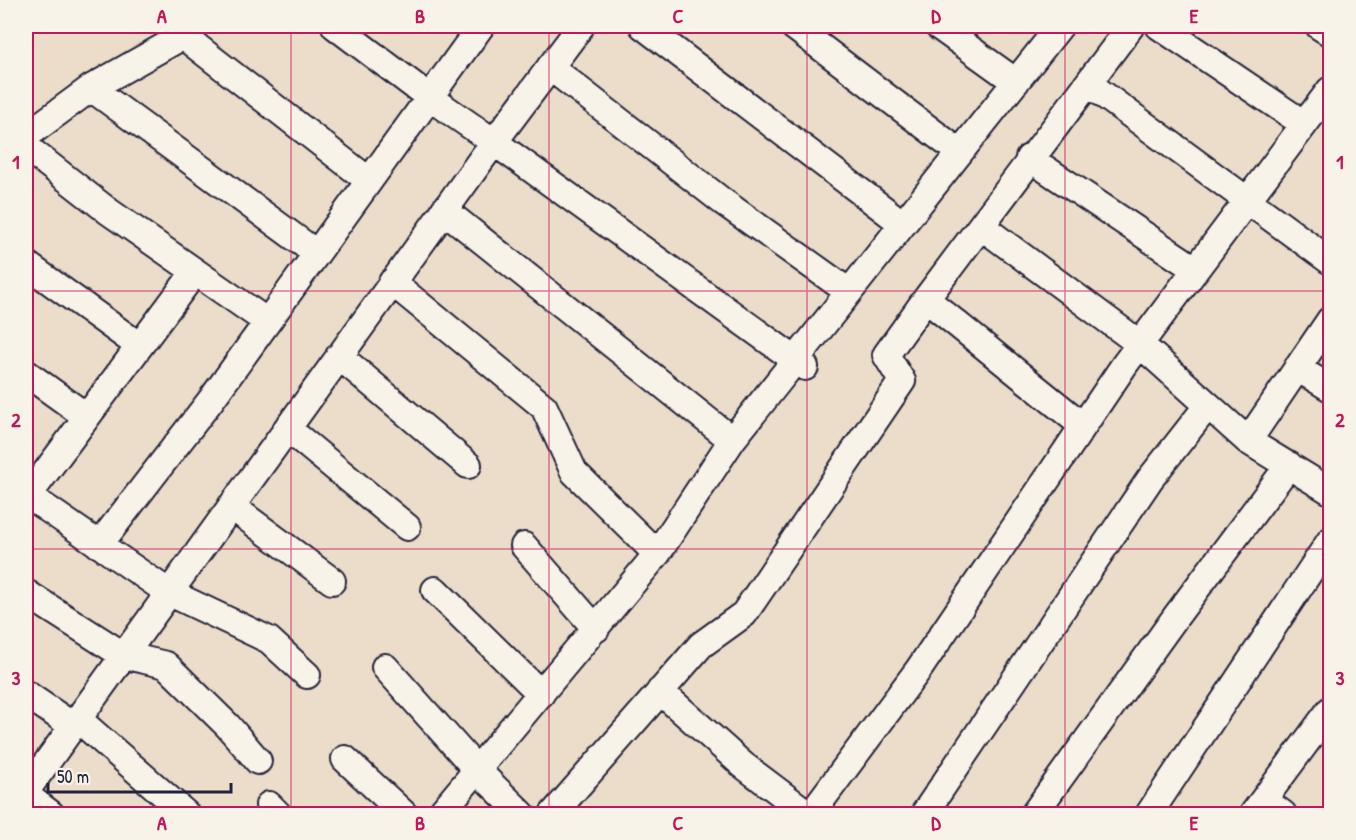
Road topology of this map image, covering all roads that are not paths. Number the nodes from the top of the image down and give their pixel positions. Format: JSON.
{"nodes":[{"id":1,"x":335,"y":26,"type":"edge"},
{"id":2,"x":481,"y":26,"type":"edge"},
{"id":3,"x":581,"y":26,"type":"edge"},
{"id":4,"x":643,"y":26,"type":"edge"},
{"id":5,"x":793,"y":26,"type":"edge"},
{"id":6,"x":938,"y":26,"type":"edge"},
{"id":7,"x":1060,"y":26,"type":"edge"},
{"id":8,"x":1131,"y":26,"type":"edge"},
{"id":9,"x":1159,"y":26,"type":"edge"},
{"id":10,"x":1319,"y":26,"type":"edge"},
{"id":11,"x":189,"y":31,"type":"edge"},
{"id":12,"x":1330,"y":33,"type":"edge"},
{"id":13,"x":550,"y":67,"type":"junction"},
{"id":14,"x":1016,"y":82,"type":"junction"},
{"id":15,"x":1089,"y":84,"type":"junction"},
{"id":16,"x":91,"y":88,"type":"junction"},
{"id":17,"x":1330,"y":90,"type":"edge"},
{"id":18,"x":429,"y":97,"type":"junction"},
{"id":19,"x":1304,"y":124,"type":"junction"},
{"id":20,"x":26,"y":136,"type":"edge"},
{"id":21,"x":494,"y":141,"type":"junction"},
{"id":22,"x":26,"y":147,"type":"edge"},
{"id":23,"x":959,"y":152,"type":"junction"},
{"id":24,"x":1029,"y":158,"type":"junction"},
{"id":25,"x":368,"y":180,"type":"junction"},
{"id":26,"x":1246,"y":201,"type":"junction"},
{"id":27,"x":444,"y":210,"type":"junction"},
{"id":28,"x":903,"y":224,"type":"junction"},
{"id":29,"x":981,"y":226,"type":"junction"},
{"id":30,"x":316,"y":253,"type":"junction"},
{"id":31,"x":1330,"y":261,"type":"edge"},
{"id":32,"x":26,"y":264,"type":"edge"},
{"id":33,"x":1195,"y":269,"type":"junction"},
{"id":34,"x":194,"y":273,"type":"junction"},
{"id":35,"x":392,"y":282,"type":"junction"},
{"id":36,"x":849,"y":292,"type":"junction"},
{"id":37,"x":926,"y":299,"type":"junction"},
{"id":38,"x":1330,"y":320,"type":"edge"},
{"id":39,"x":266,"y":321,"type":"junction"},
{"id":40,"x":1140,"y":344,"type":"junction"},
{"id":41,"x":138,"y":345,"type":"junction"},
{"id":42,"x":339,"y":356,"type":"junction"},
{"id":43,"x":800,"y":363,"type":"junction"},
{"id":44,"x":1297,"y":368,"type":"junction"},
{"id":45,"x":26,"y":374,"type":"edge"},
{"id":46,"x":1330,"y":388,"type":"edge"},
{"id":47,"x":1208,"y":405,"type":"junction"},
{"id":48,"x":87,"y":417,"type":"junction"},
{"id":49,"x":1083,"y":426,"type":"junction"},
{"id":50,"x":287,"y":428,"type":"junction"},
{"id":51,"x":732,"y":440,"type":"junction"},
{"id":52,"x":1248,"y":441,"type":"junction"},
{"id":53,"x":468,"y":465,"type":"dead end"},
{"id":54,"x":1289,"y":465,"type":"junction"},
{"id":55,"x":1330,"y":490,"type":"edge"},
{"id":56,"x":27,"y":495,"type":"edge"},
{"id":57,"x":231,"y":506,"type":"junction"},
{"id":58,"x":407,"y":527,"type":"dead end"},
{"id":59,"x":1330,"y":541,"type":"edge"},
{"id":60,"x":99,"y":545,"type":"junction"},
{"id":61,"x":524,"y":546,"type":"dead end"},
{"id":62,"x":657,"y":554,"type":"junction"},
{"id":63,"x":332,"y":582,"type":"dead end"},
{"id":64,"x":435,"y":590,"type":"dead end"},
{"id":65,"x":168,"y":592,"type":"junction"},
{"id":66,"x":26,"y":593,"type":"edge"},
{"id":67,"x":596,"y":629,"type":"junction"},
{"id":68,"x":123,"y":655,"type":"junction"},
{"id":69,"x":385,"y":667,"type":"dead end"},
{"id":70,"x":307,"y":675,"type":"dead end"},
{"id":71,"x":660,"y":691,"type":"junction"},
{"id":72,"x":26,"y":694,"type":"edge"},
{"id":73,"x":541,"y":694,"type":"junction"},
{"id":74,"x":1330,"y":710,"type":"edge"},
{"id":75,"x":76,"y":723,"type":"junction"},
{"id":76,"x":345,"y":759,"type":"dead end"},
{"id":77,"x":258,"y":761,"type":"dead end"},
{"id":78,"x":477,"y":770,"type":"junction"},
{"id":79,"x":26,"y":793,"type":"edge"},
{"id":80,"x":1267,"y":810,"type":"edge"},
{"id":81,"x":51,"y":814,"type":"edge"},
{"id":82,"x":186,"y":814,"type":"edge"},
{"id":83,"x":404,"y":814,"type":"edge"},
{"id":84,"x":440,"y":814,"type":"edge"},
{"id":85,"x":522,"y":814,"type":"edge"},
{"id":86,"x":553,"y":814,"type":"edge"},
{"id":87,"x":810,"y":814,"type":"edge"},
{"id":88,"x":924,"y":814,"type":"edge"},
{"id":89,"x":1034,"y":814,"type":"edge"},
{"id":90,"x":1149,"y":814,"type":"edge"}],
"edges":[{"from":1,"to":18,"type":"street"},
{"from":2,"to":18,"type":"street"},
{"from":3,"to":13,"type":"street"},
{"from":4,"to":28,"type":"street"},
{"from":5,"to":23,"type":"street"},
{"from":6,"to":14,"type":"street"},
{"from":7,"to":14,"type":"street"},
{"from":8,"to":15,"type":"street"},
{"from":9,"to":19,"type":"street"},
{"from":10,"to":12,"type":"street"},
{"from":11,"to":16,"type":"street"},
{"from":11,"to":25,"type":"street"},
{"from":13,"to":21,"type":"street"},
{"from":13,"to":36,"type":"street"},
{"from":14,"to":23,"type":"street"},
{"from":15,"to":24,"type":"street"},
{"from":15,"to":26,"type":"street"},
{"from":16,"to":20,"type":"street"},
{"from":16,"to":30,"type":"street"},
{"from":17,"to":19,"type":"street"},
{"from":18,"to":21,"type":"street"},
{"from":18,"to":25,"type":"street"},
{"from":19,"to":26,"type":"street"},
{"from":21,"to":27,"type":"street"},
{"from":21,"to":43,"type":"street"},
{"from":22,"to":34,"type":"street"},
{"from":23,"to":28,"type":"street"},
{"from":24,"to":29,"type":"street"},
{"from":24,"to":33,"type":"street"},
{"from":25,"to":30,"type":"street"},
{"from":26,"to":31,"type":"street"},
{"from":26,"to":33,"type":"street"},
{"from":27,"to":35,"type":"street"},
{"from":27,"to":51,"type":"street"},
{"from":28,"to":36,"type":"street"},
{"from":29,"to":37,"type":"street"},
{"from":29,"to":40,"type":"street"},
{"from":30,"to":39,"type":"street"},
{"from":32,"to":41,"type":"street"},
{"from":33,"to":40,"type":"street"},
{"from":34,"to":39,"type":"street"},
{"from":34,"to":41,"type":"street"},
{"from":35,"to":42,"type":"street"},
{"from":35,"to":62,"type":"street"},
{"from":36,"to":43,"type":"street"},
{"from":37,"to":49,"type":"street"},
{"from":37,"to":71,"type":"street"},
{"from":38,"to":44,"type":"street"},
{"from":39,"to":60,"type":"street"},
{"from":40,"to":47,"type":"street"},
{"from":40,"to":49,"type":"street"},
{"from":41,"to":48,"type":"street"},
{"from":42,"to":50,"type":"street"},
{"from":42,"to":53,"type":"street"},
{"from":43,"to":51,"type":"street"},
{"from":44,"to":46,"type":"street"},
{"from":44,"to":52,"type":"street"},
{"from":45,"to":48,"type":"street"},
{"from":47,"to":52,"type":"street"},
{"from":47,"to":88,"type":"street"},
{"from":48,"to":56,"type":"street"},
{"from":49,"to":87,"type":"street"},
{"from":50,"to":57,"type":"street"},
{"from":50,"to":58,"type":"street"},
{"from":51,"to":62,"type":"street"},
{"from":52,"to":54,"type":"street"},
{"from":54,"to":55,"type":"street"},
{"from":54,"to":89,"type":"street"},
{"from":56,"to":60,"type":"street"},
{"from":57,"to":63,"type":"street"},
{"from":57,"to":65,"type":"street"},
{"from":59,"to":90,"type":"street"},
{"from":60,"to":65,"type":"street"},
{"from":61,"to":67,"type":"street"},
{"from":62,"to":67,"type":"street"},
{"from":64,"to":73,"type":"street"},
{"from":65,"to":68,"type":"street"},
{"from":65,"to":70,"type":"street"},
{"from":66,"to":68,"type":"street"},
{"from":67,"to":73,"type":"street"},
{"from":68,"to":75,"type":"street"},
{"from":68,"to":77,"type":"street"},
{"from":69,"to":78,"type":"street"},
{"from":71,"to":86,"type":"street"},
{"from":71,"to":87,"type":"street"},
{"from":72,"to":75,"type":"street"},
{"from":73,"to":78,"type":"street"},
{"from":74,"to":80,"type":"street"},
{"from":75,"to":79,"type":"street"},
{"from":75,"to":82,"type":"street"},
{"from":76,"to":83,"type":"street"},
{"from":78,"to":84,"type":"street"},
{"from":78,"to":85,"type":"street"},
{"from":79,"to":81,"type":"street"}]}
